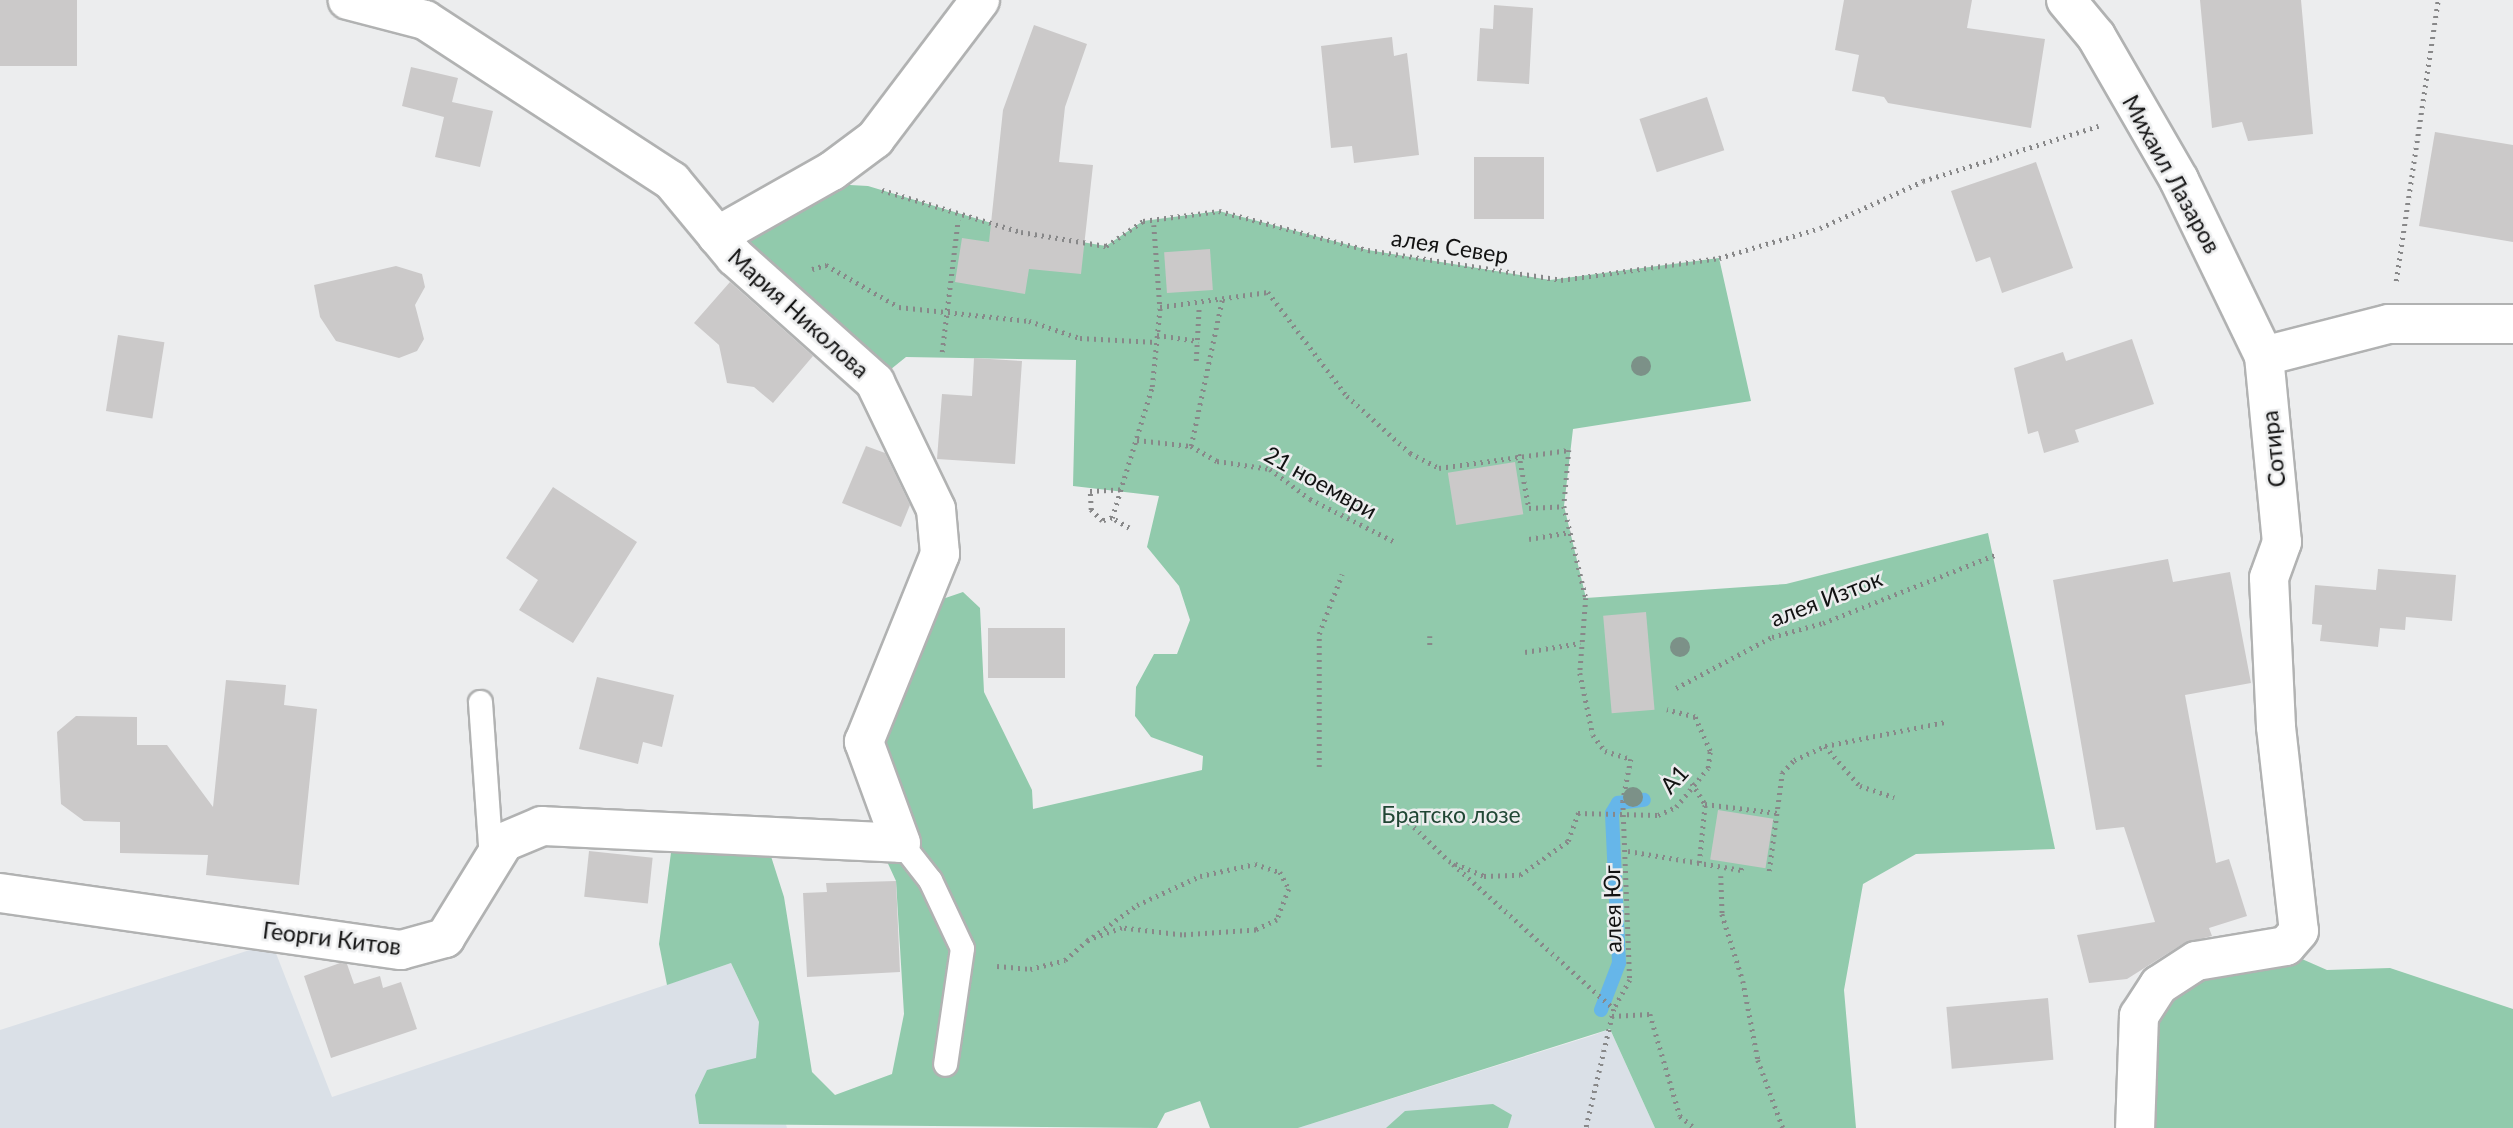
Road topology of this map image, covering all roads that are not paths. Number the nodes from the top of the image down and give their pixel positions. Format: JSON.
{"nodes":[{"id":1,"x":348,"y":0,"type":"edge"},
{"id":2,"x":980,"y":0,"type":"edge"},
{"id":3,"x":2066,"y":0,"type":"edge"},
{"id":4,"x":717,"y":236,"type":"junction"},
{"id":5,"x":2513,"y":324,"type":"edge"},
{"id":6,"x":2264,"y":356,"type":"junction"},
{"id":7,"x":480,"y":702,"type":"dead end"},
{"id":8,"x":901,"y":843,"type":"junction"},
{"id":9,"x":491,"y":858,"type":"junction"},
{"id":10,"x":0,"y":893,"type":"edge"},
{"id":11,"x":945,"y":1064,"type":"dead end"},
{"id":12,"x":2135,"y":1128,"type":"edge"}],
"edges":[{"from":1,"to":4,"type":"street","name":"Мария Николова"},
{"from":2,"to":4,"type":"street"},
{"from":3,"to":6,"type":"street","name":"Михаил Лазаров"},
{"from":4,"to":8,"type":"street","name":"Мария Николова"},
{"from":5,"to":6,"type":"street"},
{"from":6,"to":12,"type":"street","name":"Сотира"},
{"from":7,"to":9,"type":"lane"},
{"from":8,"to":9,"type":"street","name":"Георги Китов"},
{"from":8,"to":11,"type":"lane"},
{"from":9,"to":10,"type":"street","name":"Георги Китов"}]}
